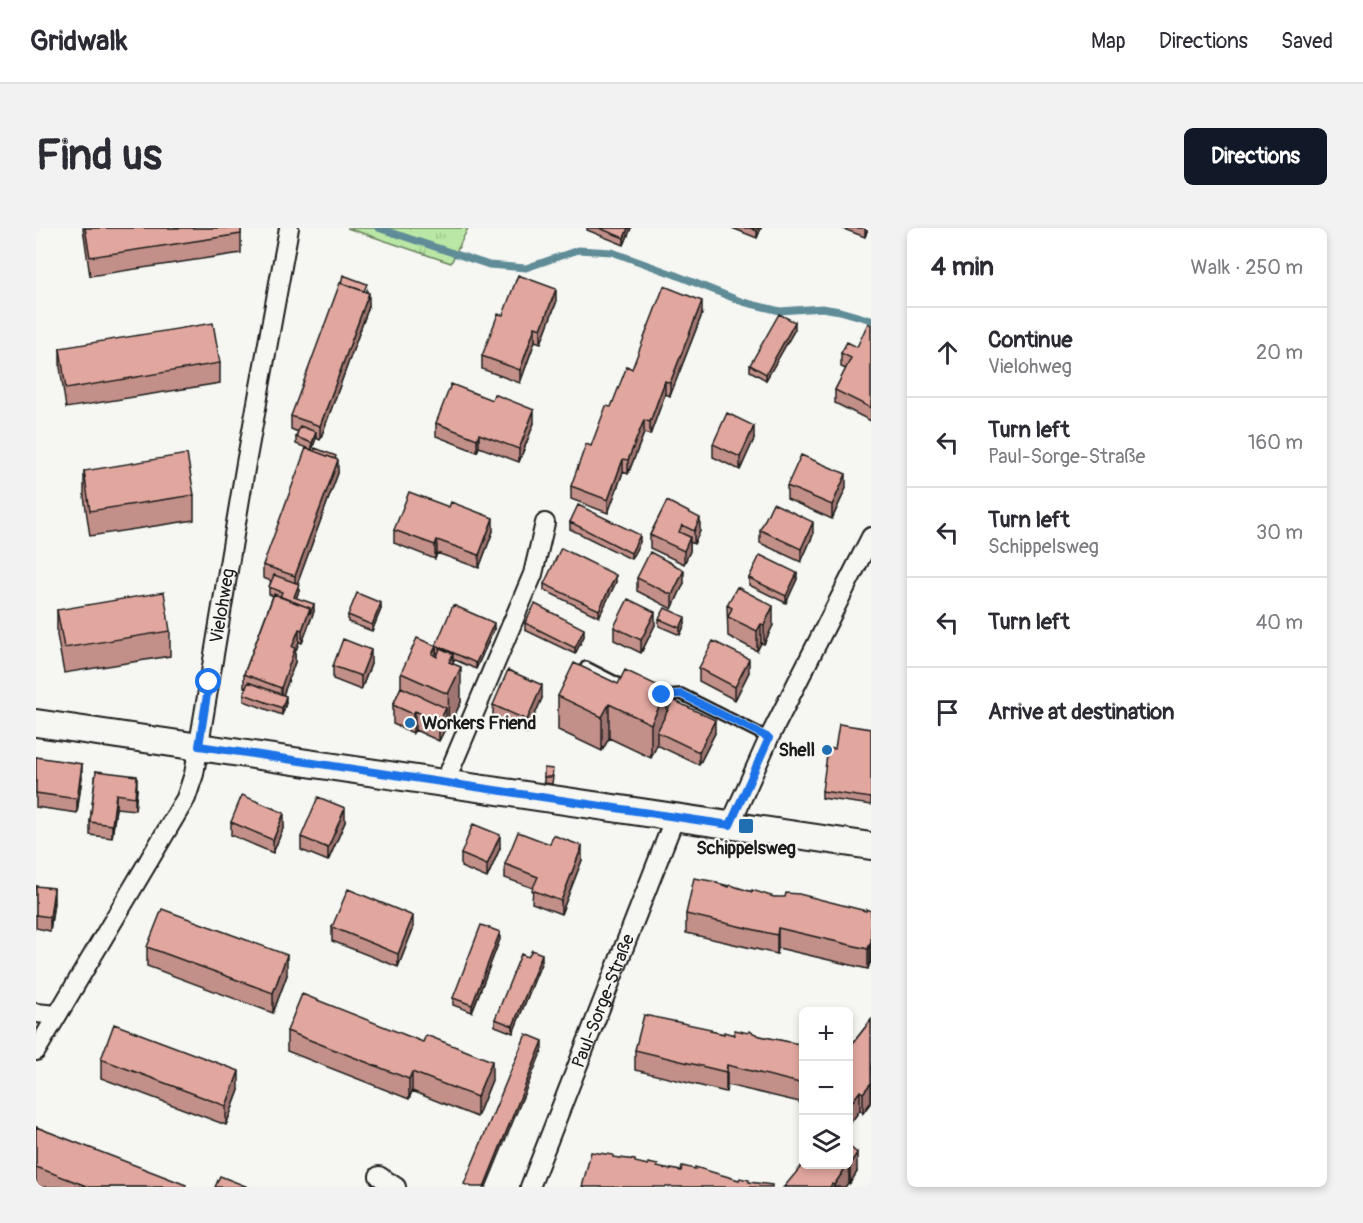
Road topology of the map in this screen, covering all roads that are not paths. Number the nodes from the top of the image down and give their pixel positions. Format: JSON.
{"nodes":[{"id":1,"x":289,"y":228,"type":"edge"},
{"id":2,"x":545,"y":523,"type":"dead end"},
{"id":3,"x":871,"y":537,"type":"edge"},
{"id":4,"x":586,"y":667,"type":"edge"},
{"id":5,"x":36,"y":723,"type":"edge"},
{"id":6,"x":769,"y":738,"type":"junction"},
{"id":7,"x":199,"y":746,"type":"junction"},
{"id":8,"x":445,"y":782,"type":"junction"},
{"id":9,"x":675,"y":817,"type":"junction"},
{"id":10,"x":730,"y":825,"type":"junction"},
{"id":11,"x":871,"y":846,"type":"edge"},
{"id":12,"x":36,"y":1013,"type":"edge"},
{"id":13,"x":57,"y":1016,"type":"junction"},
{"id":14,"x":36,"y":1051,"type":"edge"},
{"id":15,"x":379,"y":1176,"type":"dead end"},
{"id":16,"x":396,"y":1187,"type":"edge"},
{"id":17,"x":530,"y":1187,"type":"edge"}],
"edges":[{"from":1,"to":7,"type":"street","name":"Vielohweg"},
{"from":2,"to":8,"type":"street"},
{"from":3,"to":6,"type":"street"},
{"from":4,"to":6,"type":"lane"},
{"from":5,"to":7,"type":"street"},
{"from":6,"to":10,"type":"street"},
{"from":7,"to":8,"type":"street"},
{"from":7,"to":13,"type":"street","name":"Vielohweg"},
{"from":8,"to":9,"type":"street"},
{"from":9,"to":10,"type":"street"},
{"from":9,"to":17,"type":"street","name":"Paul-Sorge-Straße"},
{"from":10,"to":11,"type":"street"},
{"from":12,"to":13,"type":"street"},
{"from":13,"to":14,"type":"street","name":"Vielohweg"},
{"from":15,"to":16,"type":"street"}]}
